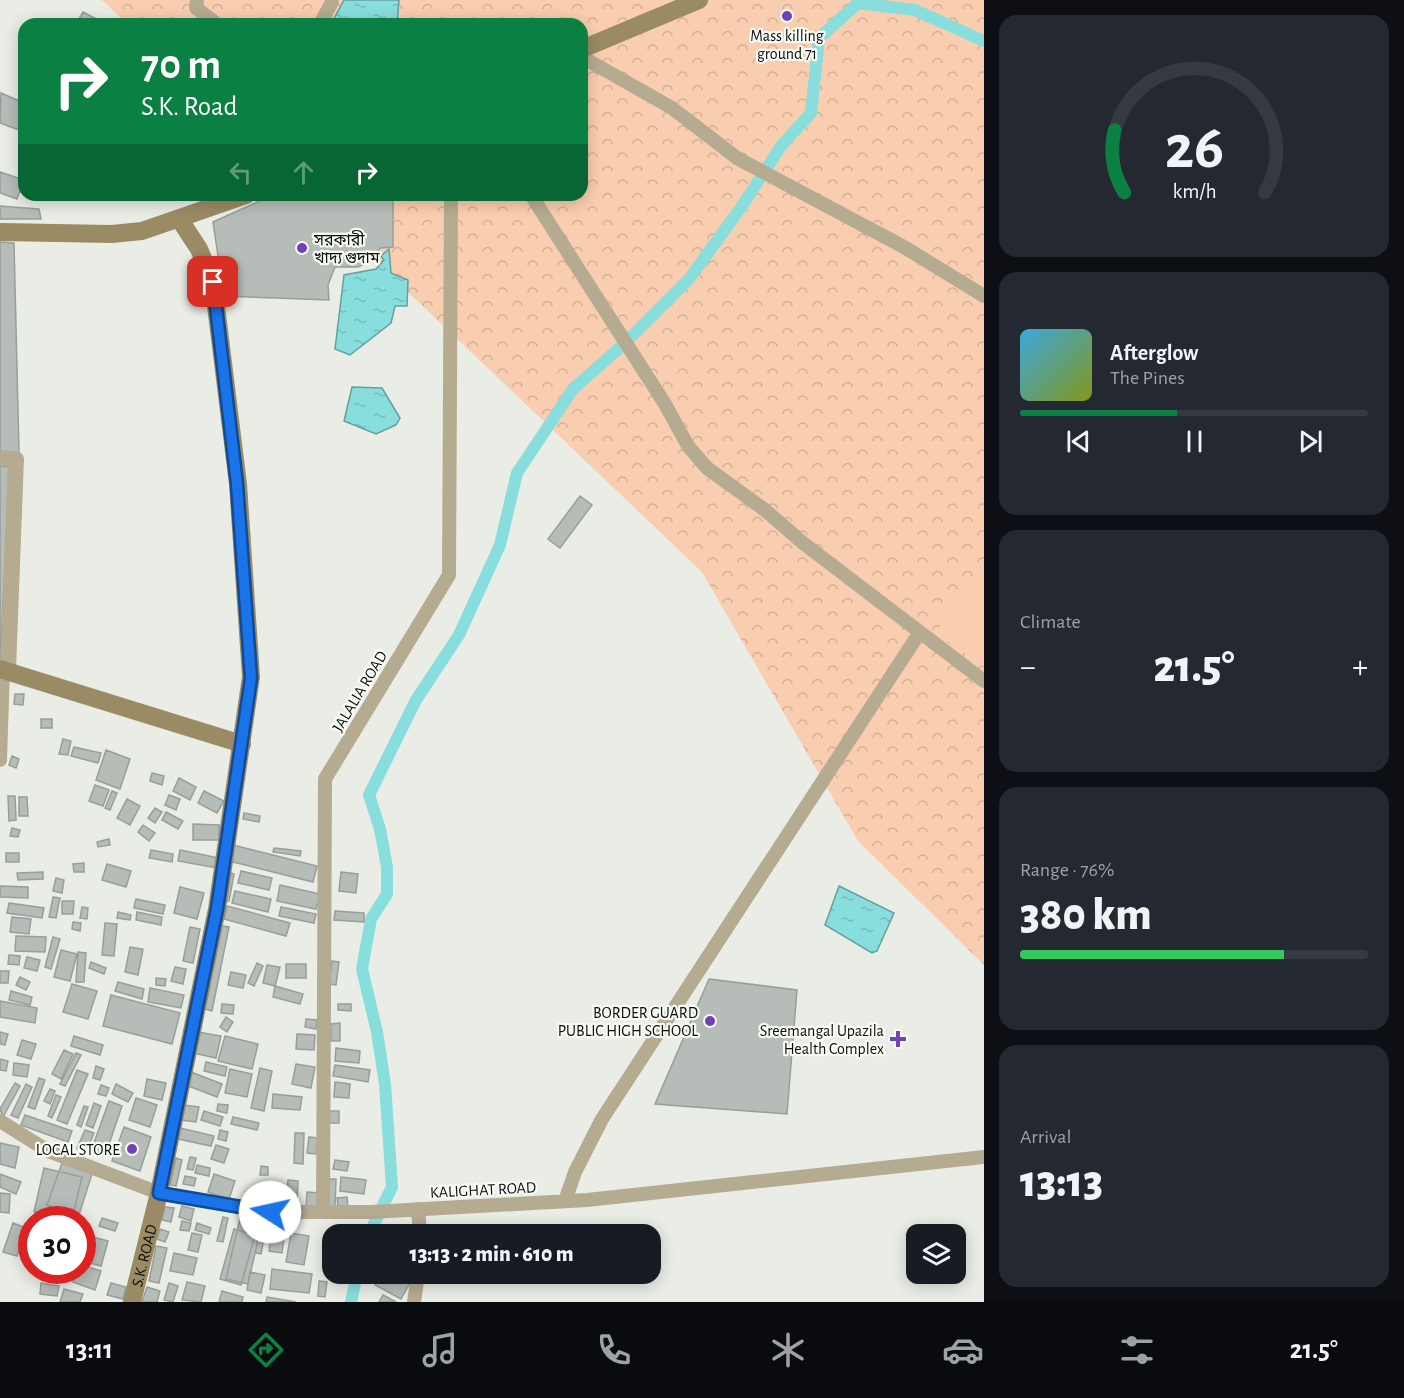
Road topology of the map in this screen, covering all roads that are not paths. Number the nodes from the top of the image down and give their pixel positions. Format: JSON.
{"nodes":[{"id":1,"x":197,"y":0,"type":"edge"},
{"id":2,"x":699,"y":0,"type":"edge"},
{"id":3,"x":332,"y":2,"type":"dead end"},
{"id":4,"x":209,"y":18,"type":"edge"},
{"id":5,"x":323,"y":18,"type":"edge"},
{"id":6,"x":588,"y":46,"type":"edge"},
{"id":7,"x":588,"y":60,"type":"edge"},
{"id":8,"x":230,"y":201,"type":"edge"},
{"id":9,"x":452,"y":201,"type":"edge"},
{"id":10,"x":535,"y":201,"type":"edge"},
{"id":11,"x":180,"y":220,"type":"junction"},
{"id":12,"x":0,"y":232,"type":"edge"},
{"id":13,"x":984,"y":296,"type":"edge"},
{"id":14,"x":0,"y":458,"type":"edge"},
{"id":15,"x":920,"y":632,"type":"junction"},
{"id":16,"x":4,"y":669,"type":"edge"},
{"id":17,"x":984,"y":681,"type":"edge"},
{"id":18,"x":242,"y":744,"type":"junction"},
{"id":19,"x":0,"y":760,"type":"edge"},
{"id":20,"x":0,"y":1121,"type":"edge"},
{"id":21,"x":984,"y":1157,"type":"edge"},
{"id":22,"x":159,"y":1193,"type":"junction"},
{"id":23,"x":565,"y":1201,"type":"junction"},
{"id":24,"x":418,"y":1209,"type":"junction"},
{"id":25,"x":323,"y":1212,"type":"junction"},
{"id":26,"x":419,"y":1224,"type":"edge"},
{"id":27,"x":417,"y":1284,"type":"edge"},
{"id":28,"x":132,"y":1302,"type":"edge"},
{"id":29,"x":414,"y":1302,"type":"edge"}],
"edges":[{"from":1,"to":4,"type":"street"},
{"from":2,"to":6,"type":"main road"},
{"from":3,"to":5,"type":"street"},
{"from":7,"to":13,"type":"street"},
{"from":8,"to":11,"type":"main road"},
{"from":9,"to":25,"type":"street","name":"JALALIA ROAD"},
{"from":10,"to":15,"type":"street"},
{"from":11,"to":12,"type":"main road"},
{"from":11,"to":18,"type":"main road","name":"S.K. ROAD"},
{"from":14,"to":16,"type":"street"},
{"from":15,"to":17,"type":"street"},
{"from":15,"to":23,"type":"street"},
{"from":16,"to":18,"type":"main road"},
{"from":16,"to":19,"type":"street"},
{"from":18,"to":22,"type":"main road","name":"S.K. ROAD"},
{"from":20,"to":22,"type":"street","name":"KALIGHAT ROAD"},
{"from":21,"to":23,"type":"street","name":"KALIGHAT ROAD"},
{"from":22,"to":25,"type":"street","name":"KALIGHAT ROAD"},
{"from":22,"to":28,"type":"main road","name":"S.K. ROAD"},
{"from":23,"to":24,"type":"street","name":"KALIGHAT ROAD"},
{"from":24,"to":25,"type":"street","name":"KALIGHAT ROAD"},
{"from":24,"to":26,"type":"street"},
{"from":27,"to":29,"type":"street"}]}
